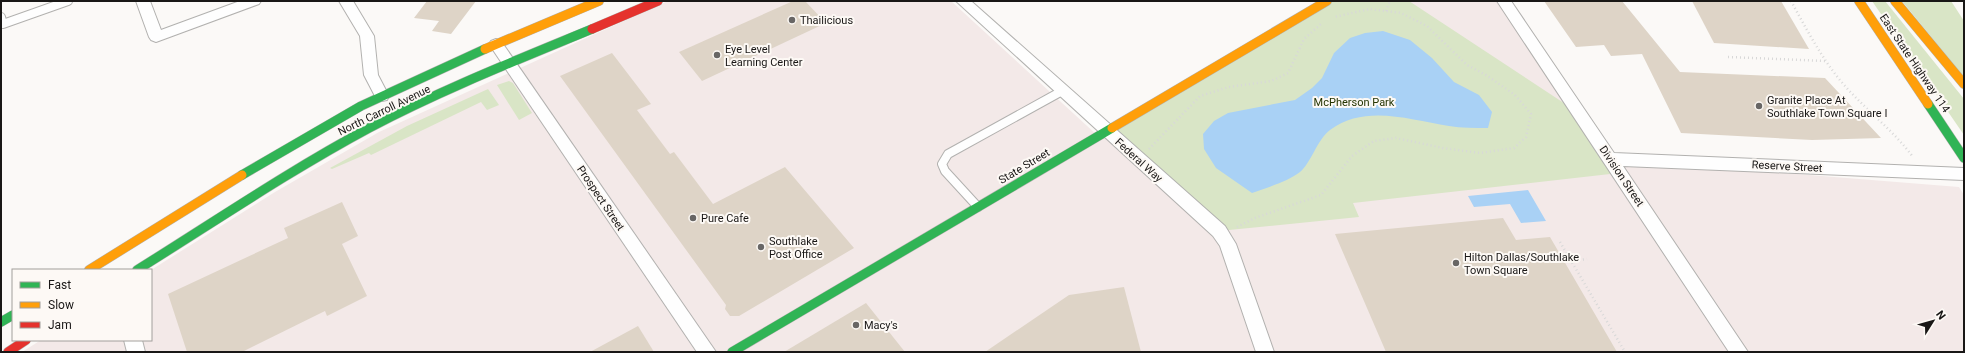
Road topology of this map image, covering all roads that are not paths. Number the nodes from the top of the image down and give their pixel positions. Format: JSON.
{"nodes":[{"id":1,"x":68,"y":1,"type":"edge"},
{"id":2,"x":143,"y":1,"type":"edge"},
{"id":3,"x":254,"y":1,"type":"edge"},
{"id":4,"x":346,"y":1,"type":"edge"},
{"id":5,"x":599,"y":1,"type":"edge"},
{"id":6,"x":658,"y":1,"type":"edge"},
{"id":7,"x":964,"y":1,"type":"edge"},
{"id":8,"x":1327,"y":1,"type":"edge"},
{"id":9,"x":1504,"y":1,"type":"edge"},
{"id":10,"x":1859,"y":1,"type":"edge"},
{"id":11,"x":1895,"y":1,"type":"edge"},
{"id":12,"x":225,"y":6,"type":"edge"},
{"id":13,"x":1,"y":17,"type":"edge"},
{"id":14,"x":496,"y":44,"type":"junction"},
{"id":15,"x":510,"y":64,"type":"junction"},
{"id":16,"x":1964,"y":84,"type":"edge"},
{"id":17,"x":1062,"y":91,"type":"junction"},
{"id":18,"x":382,"y":96,"type":"junction"},
{"id":19,"x":1107,"y":131,"type":"junction"},
{"id":20,"x":1964,"y":158,"type":"edge"},
{"id":21,"x":1610,"y":159,"type":"junction"},
{"id":22,"x":1964,"y":174,"type":"edge"},
{"id":23,"x":978,"y":207,"type":"junction"},
{"id":24,"x":159,"y":228,"type":"junction"},
{"id":25,"x":91,"y":269,"type":"edge"},
{"id":26,"x":106,"y":269,"type":"edge"},
{"id":27,"x":139,"y":269,"type":"edge"},
{"id":28,"x":12,"y":316,"type":"edge"},
{"id":29,"x":1,"y":322,"type":"edge"},
{"id":30,"x":24,"y":341,"type":"edge"},
{"id":31,"x":133,"y":341,"type":"edge"},
{"id":32,"x":8,"y":352,"type":"edge"},
{"id":33,"x":136,"y":352,"type":"edge"},
{"id":34,"x":707,"y":352,"type":"edge"},
{"id":35,"x":732,"y":352,"type":"edge"},
{"id":36,"x":1265,"y":352,"type":"edge"},
{"id":37,"x":1739,"y":352,"type":"edge"}],
"edges":[{"from":1,"to":13,"type":"lane"},
{"from":2,"to":12,"type":"street"},
{"from":3,"to":12,"type":"street"},
{"from":4,"to":18,"type":"street"},
{"from":5,"to":14,"type":"main road","name":"North Carroll Avenue"},
{"from":6,"to":15,"type":"main road","name":"North Carroll Avenue"},
{"from":7,"to":17,"type":"street","name":"Federal Way"},
{"from":8,"to":19,"type":"main road","name":"State Street"},
{"from":9,"to":21,"type":"street","name":"Division Street"},
{"from":10,"to":20,"type":"main road","name":"East State Highway 114"},
{"from":11,"to":16,"type":"main road"},
{"from":14,"to":15,"type":"street","name":"Prospect Street"},
{"from":14,"to":18,"type":"main road","name":"North Carroll Avenue"},
{"from":15,"to":27,"type":"main road","name":"North Carroll Avenue"},
{"from":15,"to":34,"type":"street","name":"Prospect Street"},
{"from":17,"to":19,"type":"street","name":"Federal Way"},
{"from":17,"to":23,"type":"lane"},
{"from":18,"to":24,"type":"main road","name":"North Carroll Avenue"},
{"from":19,"to":23,"type":"main road","name":"State Street"},
{"from":19,"to":36,"type":"street","name":"Federal Way"},
{"from":21,"to":22,"type":"street","name":"Reserve Street"},
{"from":21,"to":37,"type":"street","name":"Division Street"},
{"from":23,"to":35,"type":"main road","name":"State Street"},
{"from":24,"to":25,"type":"main road","name":"North Carroll Avenue"},
{"from":24,"to":26,"type":"street"},
{"from":28,"to":29,"type":"main road"},
{"from":30,"to":32,"type":"main road"},
{"from":31,"to":33,"type":"street"}]}
